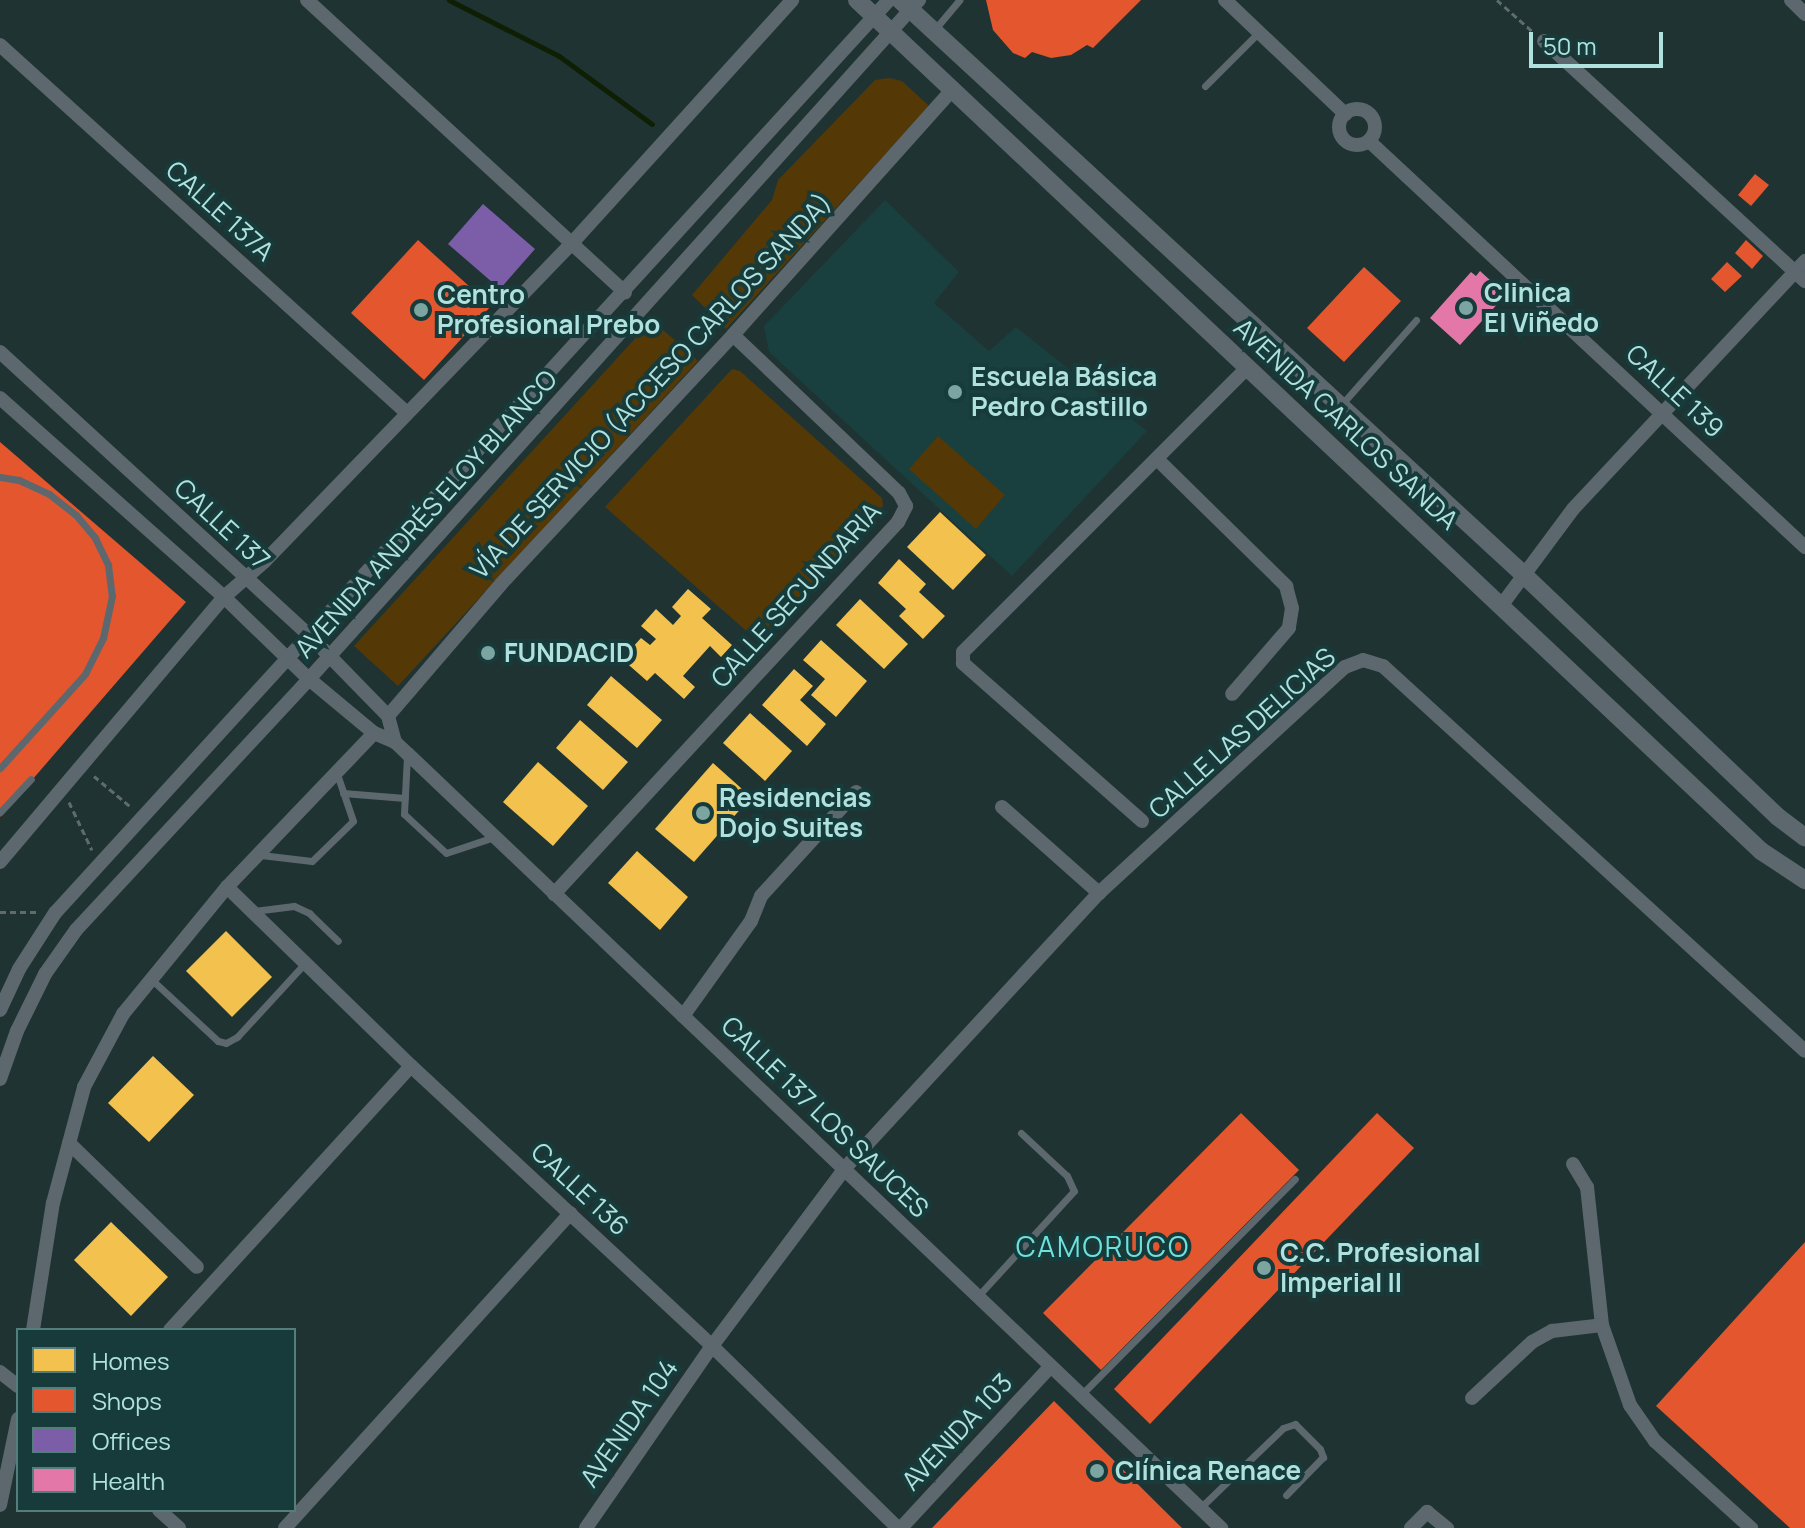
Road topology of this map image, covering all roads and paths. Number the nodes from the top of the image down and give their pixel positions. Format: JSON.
{"nodes":[{"id":1,"x":307,"y":0,"type":"edge"},
{"id":2,"x":792,"y":0,"type":"edge"},
{"id":3,"x":857,"y":0,"type":"edge"},
{"id":4,"x":889,"y":0,"type":"edge"},
{"id":5,"x":959,"y":0,"type":"edge"},
{"id":6,"x":1225,"y":0,"type":"edge"},
{"id":7,"x":1497,"y":0,"type":"edge"},
{"id":8,"x":1791,"y":0,"type":"edge"},
{"id":9,"x":910,"y":3,"type":"edge"},
{"id":10,"x":1805,"y":14,"type":"edge"},
{"id":11,"x":875,"y":16,"type":"junction"},
{"id":12,"x":934,"y":31,"type":"junction"},
{"id":13,"x":893,"y":32,"type":"junction"},
{"id":14,"x":1259,"y":32,"type":"junction"},
{"id":15,"x":1544,"y":41,"type":"joint"},
{"id":16,"x":0,"y":45,"type":"edge"},
{"id":17,"x":1205,"y":86,"type":"dead end"},
{"id":18,"x":952,"y":90,"type":"junction"},
{"id":19,"x":1345,"y":114,"type":"junction"},
{"id":20,"x":1369,"y":141,"type":"junction"},
{"id":21,"x":572,"y":243,"type":"junction"},
{"id":22,"x":1802,"y":271,"type":"edge"},
{"id":23,"x":625,"y":292,"type":"junction"},
{"id":24,"x":1416,"y":320,"type":"dead end"},
{"id":25,"x":733,"y":335,"type":"junction"},
{"id":26,"x":1,"y":354,"type":"edge"},
{"id":27,"x":1248,"y":367,"type":"junction"},
{"id":28,"x":0,"y":398,"type":"edge"},
{"id":29,"x":1341,"y":405,"type":"junction"},
{"id":30,"x":407,"y":413,"type":"junction"},
{"id":31,"x":1665,"y":415,"type":"junction"},
{"id":32,"x":1158,"y":460,"type":"junction"},
{"id":33,"x":0,"y":477,"type":"edge"},
{"id":34,"x":1805,"y":547,"type":"edge"},
{"id":35,"x":1525,"y":576,"type":"junction"},
{"id":36,"x":245,"y":578,"type":"junction"},
{"id":37,"x":224,"y":597,"type":"junction"},
{"id":38,"x":1501,"y":606,"type":"junction"},
{"id":39,"x":309,"y":635,"type":"junction"},
{"id":40,"x":329,"y":656,"type":"junction"},
{"id":41,"x":286,"y":658,"type":"junction"},
{"id":42,"x":309,"y":679,"type":"junction"},
{"id":43,"x":1232,"y":694,"type":"dead end"},
{"id":44,"x":388,"y":716,"type":"junction"},
{"id":45,"x":374,"y":733,"type":"junction"},
{"id":46,"x":395,"y":742,"type":"junction"},
{"id":47,"x":408,"y":754,"type":"junction"},
{"id":48,"x":81,"y":765,"type":"junction"},
{"id":49,"x":0,"y":768,"type":"edge"},
{"id":50,"x":337,"y":773,"type":"junction"},
{"id":51,"x":31,"y":779,"type":"dead end"},
{"id":52,"x":62,"y":788,"type":"junction"},
{"id":53,"x":856,"y":792,"type":"dead end"},
{"id":54,"x":343,"y":793,"type":"junction"},
{"id":55,"x":405,"y":798,"type":"junction"},
{"id":56,"x":1002,"y":807,"type":"dead end"},
{"id":57,"x":0,"y":812,"type":"edge"},
{"id":58,"x":142,"y":816,"type":"junction"},
{"id":59,"x":1142,"y":821,"type":"dead end"},
{"id":60,"x":494,"y":837,"type":"junction"},
{"id":61,"x":1805,"y":837,"type":"edge"},
{"id":62,"x":258,"y":854,"type":"junction"},
{"id":63,"x":0,"y":862,"type":"edge"},
{"id":64,"x":99,"y":864,"type":"junction"},
{"id":65,"x":1805,"y":880,"type":"edge"},
{"id":66,"x":227,"y":887,"type":"junction"},
{"id":67,"x":1099,"y":893,"type":"junction"},
{"id":68,"x":554,"y":894,"type":"junction"},
{"id":69,"x":252,"y":911,"type":"junction"},
{"id":70,"x":0,"y":912,"type":"edge"},
{"id":71,"x":55,"y":913,"type":"junction"},
{"id":72,"x":338,"y":941,"type":"dead end"},
{"id":73,"x":305,"y":963,"type":"junction"},
{"id":74,"x":151,"y":979,"type":"junction"},
{"id":75,"x":0,"y":1010,"type":"edge"},
{"id":76,"x":683,"y":1016,"type":"junction"},
{"id":77,"x":1805,"y":1051,"type":"edge"},
{"id":78,"x":411,"y":1066,"type":"junction"},
{"id":79,"x":0,"y":1079,"type":"edge"},
{"id":80,"x":1021,"y":1133,"type":"dead end"},
{"id":81,"x":69,"y":1143,"type":"junction"},
{"id":82,"x":1573,"y":1164,"type":"dead end"},
{"id":83,"x":845,"y":1168,"type":"junction"},
{"id":84,"x":1295,"y":1179,"type":"dead end"},
{"id":85,"x":571,"y":1213,"type":"junction"},
{"id":86,"x":197,"y":1267,"type":"dead end"},
{"id":87,"x":977,"y":1297,"type":"junction"},
{"id":88,"x":1602,"y":1325,"type":"junction"},
{"id":89,"x":33,"y":1328,"type":"edge"},
{"id":90,"x":172,"y":1328,"type":"edge"},
{"id":91,"x":712,"y":1346,"type":"junction"},
{"id":92,"x":1049,"y":1368,"type":"junction"},
{"id":93,"x":0,"y":1372,"type":"edge"},
{"id":94,"x":16,"y":1384,"type":"edge"},
{"id":95,"x":1080,"y":1397,"type":"junction"},
{"id":96,"x":1472,"y":1398,"type":"dead end"},
{"id":97,"x":16,"y":1429,"type":"edge"},
{"id":98,"x":1286,"y":1495,"type":"dead end"},
{"id":99,"x":0,"y":1505,"type":"edge"},
{"id":100,"x":1200,"y":1508,"type":"junction"},
{"id":101,"x":161,"y":1512,"type":"edge"},
{"id":102,"x":179,"y":1528,"type":"edge"},
{"id":103,"x":285,"y":1528,"type":"edge"},
{"id":104,"x":586,"y":1528,"type":"edge"},
{"id":105,"x":899,"y":1528,"type":"edge"},
{"id":106,"x":1221,"y":1528,"type":"edge"},
{"id":107,"x":1411,"y":1528,"type":"edge"},
{"id":108,"x":1447,"y":1528,"type":"edge"},
{"id":109,"x":1751,"y":1528,"type":"edge"}],
"edges":[{"from":1,"to":21,"type":"street"},
{"from":2,"to":21,"type":"street"},
{"from":3,"to":11,"type":"street","name":"AVENIDA CARLOS SANDA"},
{"from":4,"to":11,"type":"street","name":"AVENIDA ANDRÉS ELOY BLANCO"},
{"from":5,"to":12,"type":"lane"},
{"from":6,"to":14,"type":"street"},
{"from":7,"to":15,"type":"path"},
{"from":8,"to":10,"type":"street"},
{"from":9,"to":12,"type":"street","name":"AVENIDA CARLOS SANDA"},
{"from":9,"to":13,"type":"street","name":"AVENIDA ANDRÉS ELOY BLANCO"},
{"from":11,"to":13,"type":"street","name":"AVENIDA CARLOS SANDA"},
{"from":11,"to":23,"type":"street","name":"AVENIDA ANDRÉS ELOY BLANCO"},
{"from":12,"to":29,"type":"street","name":"AVENIDA CARLOS SANDA"},
{"from":13,"to":18,"type":"street","name":"AVENIDA CARLOS SANDA"},
{"from":13,"to":40,"type":"street","name":"AVENIDA ANDRÉS ELOY BLANCO"},
{"from":14,"to":17,"type":"lane"},
{"from":14,"to":19,"type":"street"},
{"from":15,"to":22,"type":"street"},
{"from":16,"to":30,"type":"street","name":"CALLE 137A"},
{"from":18,"to":25,"type":"street","name":"VÍA DE SERVICIO (ACCESO CARLOS SANDA)"},
{"from":18,"to":27,"type":"street","name":"AVENIDA CARLOS SANDA"},
{"from":19,"to":20,"type":"street"},
{"from":19,"to":20,"type":"street"},
{"from":20,"to":31,"type":"street","name":"CALLE 139"},
{"from":21,"to":23,"type":"street"},
{"from":21,"to":30,"type":"street"},
{"from":22,"to":31,"type":"street"},
{"from":23,"to":39,"type":"street","name":"AVENIDA ANDRÉS ELOY BLANCO"},
{"from":24,"to":29,"type":"lane"},
{"from":25,"to":44,"type":"street","name":"VÍA DE SERVICIO (ACCESO CARLOS SANDA)"},
{"from":25,"to":68,"type":"street","name":"CALLE SECUNDARIA"},
{"from":26,"to":36,"type":"street","name":"CALLE 137"},
{"from":27,"to":32,"type":"street"},
{"from":27,"to":38,"type":"street","name":"AVENIDA CARLOS SANDA"},
{"from":28,"to":37,"type":"street"},
{"from":29,"to":35,"type":"street","name":"AVENIDA CARLOS SANDA"},
{"from":30,"to":36,"type":"street"},
{"from":31,"to":34,"type":"street","name":"CALLE 139"},
{"from":31,"to":35,"type":"street"},
{"from":32,"to":43,"type":"street"},
{"from":32,"to":59,"type":"street"},
{"from":33,"to":49,"type":"lane"},
{"from":35,"to":38,"type":"street"},
{"from":35,"to":61,"type":"street","name":"AVENIDA CARLOS SANDA"},
{"from":36,"to":37,"type":"street"},
{"from":36,"to":39,"type":"street","name":"CALLE 137"},
{"from":37,"to":41,"type":"street"},
{"from":37,"to":48,"type":"street"},
{"from":38,"to":65,"type":"street","name":"AVENIDA CARLOS SANDA"},
{"from":39,"to":40,"type":"street","name":"CALLE 137"},
{"from":39,"to":41,"type":"street","name":"AVENIDA ANDRÉS ELOY BLANCO"},
{"from":40,"to":42,"type":"street","name":"AVENIDA ANDRÉS ELOY BLANCO"},
{"from":40,"to":44,"type":"street","name":"CALLE 137"},
{"from":41,"to":42,"type":"street"},
{"from":41,"to":58,"type":"street","name":"AVENIDA ANDRÉS ELOY BLANCO"},
{"from":42,"to":45,"type":"street"},
{"from":42,"to":79,"type":"street","name":"AVENIDA ANDRÉS ELOY BLANCO"},
{"from":44,"to":46,"type":"street","name":"CALLE 137"},
{"from":45,"to":46,"type":"street"},
{"from":45,"to":50,"type":"street"},
{"from":46,"to":47,"type":"street","name":"CALLE 137 LOS SAUCES"},
{"from":47,"to":55,"type":"lane"},
{"from":47,"to":60,"type":"street","name":"CALLE 137 LOS SAUCES"},
{"from":48,"to":52,"type":"street"},
{"from":48,"to":58,"type":"path"},
{"from":50,"to":54,"type":"lane"},
{"from":50,"to":62,"type":"street"},
{"from":51,"to":57,"type":"lane"},
{"from":52,"to":63,"type":"street"},
{"from":52,"to":64,"type":"path"},
{"from":53,"to":76,"type":"street"},
{"from":54,"to":55,"type":"lane"},
{"from":54,"to":62,"type":"lane"},
{"from":55,"to":60,"type":"lane"},
{"from":56,"to":67,"type":"street"},
{"from":58,"to":64,"type":"street","name":"AVENIDA ANDRÉS ELOY BLANCO"},
{"from":60,"to":68,"type":"street","name":"CALLE 137 LOS SAUCES"},
{"from":62,"to":66,"type":"street"},
{"from":64,"to":71,"type":"street","name":"AVENIDA ANDRÉS ELOY BLANCO"},
{"from":66,"to":69,"type":"street","name":"CALLE 136"},
{"from":66,"to":74,"type":"street"},
{"from":67,"to":77,"type":"street","name":"CALLE LAS DELICIAS"},
{"from":67,"to":83,"type":"street","name":"CALLE LAS DELICIAS"},
{"from":68,"to":76,"type":"street","name":"CALLE 137 LOS SAUCES"},
{"from":69,"to":72,"type":"lane"},
{"from":69,"to":73,"type":"street","name":"CALLE 136"},
{"from":70,"to":71,"type":"path"},
{"from":71,"to":75,"type":"street","name":"AVENIDA ANDRÉS ELOY BLANCO"},
{"from":73,"to":74,"type":"lane"},
{"from":73,"to":78,"type":"street","name":"CALLE 136"},
{"from":74,"to":81,"type":"street"},
{"from":76,"to":83,"type":"street","name":"CALLE 137 LOS SAUCES"},
{"from":78,"to":85,"type":"street","name":"CALLE 136"},
{"from":78,"to":90,"type":"street"},
{"from":80,"to":87,"type":"lane"},
{"from":81,"to":86,"type":"street"},
{"from":81,"to":89,"type":"street"},
{"from":82,"to":88,"type":"street"},
{"from":83,"to":87,"type":"street","name":"CALLE 137 LOS SAUCES"},
{"from":83,"to":91,"type":"street","name":"AVENIDA 104"},
{"from":84,"to":95,"type":"lane"},
{"from":85,"to":91,"type":"street","name":"CALLE 136"},
{"from":85,"to":103,"type":"street"},
{"from":87,"to":92,"type":"street","name":"CALLE 137 LOS SAUCES"},
{"from":88,"to":96,"type":"street"},
{"from":88,"to":109,"type":"street"},
{"from":91,"to":104,"type":"street","name":"AVENIDA 104"},
{"from":91,"to":105,"type":"street","name":"CALLE 136"},
{"from":92,"to":95,"type":"street","name":"CALLE 137 LOS SAUCES"},
{"from":92,"to":105,"type":"street","name":"AVENIDA 103"},
{"from":93,"to":94,"type":"street"},
{"from":95,"to":100,"type":"street","name":"CALLE 137 LOS SAUCES"},
{"from":97,"to":99,"type":"street"},
{"from":98,"to":100,"type":"lane"},
{"from":100,"to":106,"type":"street","name":"CALLE 137 LOS SAUCES"},
{"from":101,"to":102,"type":"street"},
{"from":107,"to":108,"type":"street"}]}
